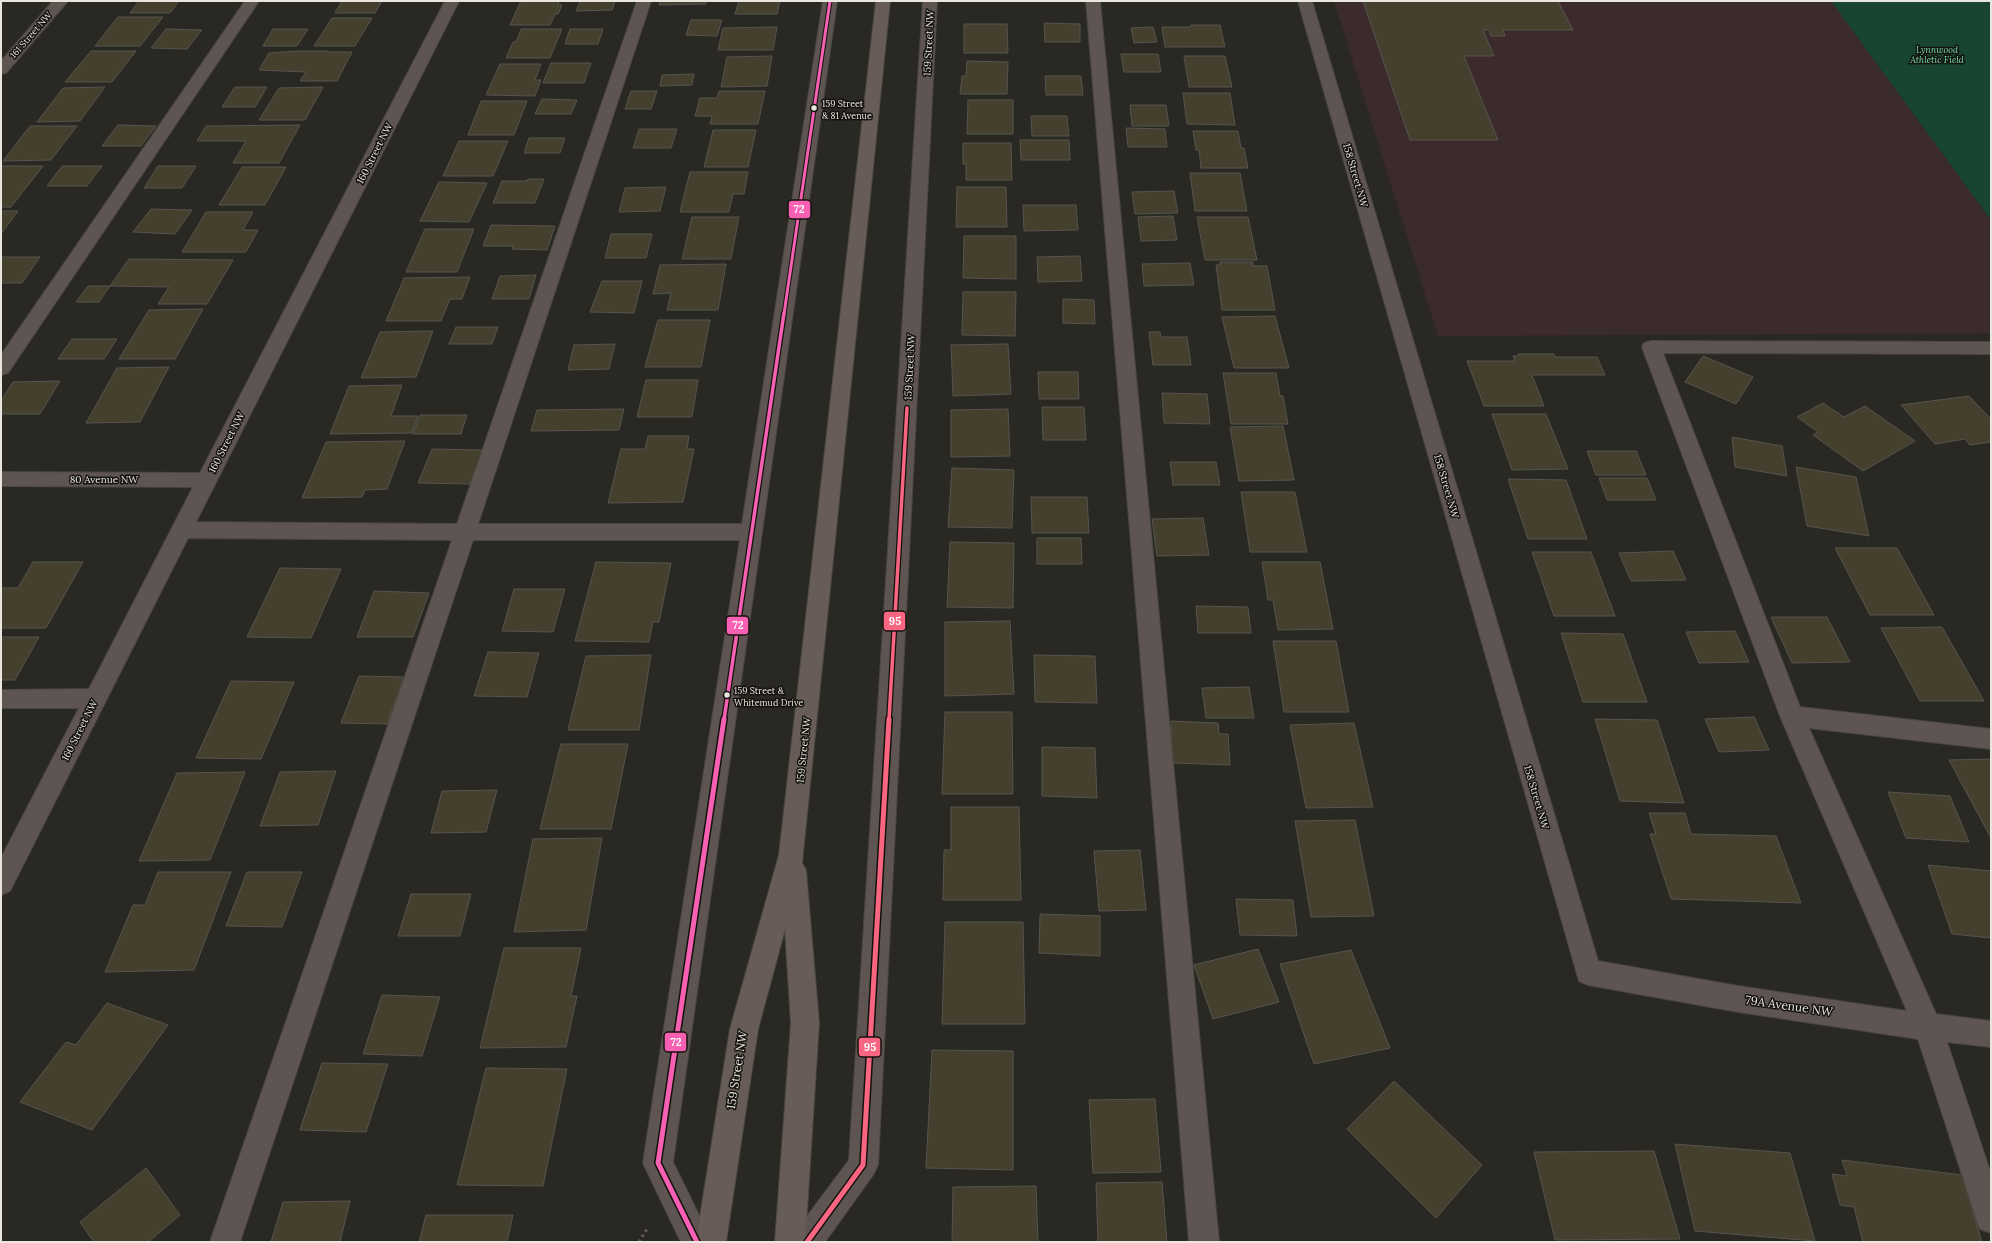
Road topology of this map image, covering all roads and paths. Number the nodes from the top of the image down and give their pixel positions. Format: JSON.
{"nodes":[{"id":1,"x":61,"y":1,"type":"edge"},
{"id":2,"x":252,"y":1,"type":"edge"},
{"id":3,"x":452,"y":1,"type":"edge"},
{"id":4,"x":644,"y":1,"type":"edge"},
{"id":5,"x":830,"y":1,"type":"edge"},
{"id":6,"x":882,"y":1,"type":"edge"},
{"id":7,"x":930,"y":1,"type":"edge"},
{"id":8,"x":1093,"y":1,"type":"edge"},
{"id":9,"x":1306,"y":1,"type":"edge"},
{"id":10,"x":1,"y":70,"type":"edge"},
{"id":11,"x":1991,"y":348,"type":"edge"},
{"id":12,"x":1,"y":369,"type":"edge"},
{"id":13,"x":1,"y":479,"type":"edge"},
{"id":14,"x":206,"y":480,"type":"junction"},
{"id":15,"x":181,"y":530,"type":"junction"},
{"id":16,"x":465,"y":532,"type":"junction"},
{"id":17,"x":751,"y":532,"type":"junction"},
{"id":18,"x":95,"y":698,"type":"junction"},
{"id":19,"x":1,"y":699,"type":"edge"},
{"id":20,"x":1792,"y":716,"type":"junction"},
{"id":21,"x":1991,"y":739,"type":"edge"},
{"id":22,"x":792,"y":855,"type":"junction"},
{"id":23,"x":1,"y":883,"type":"edge"},
{"id":24,"x":1588,"y":972,"type":"joint"},
{"id":25,"x":1928,"y":1027,"type":"junction"},
{"id":26,"x":1991,"y":1034,"type":"edge"},
{"id":27,"x":1991,"y":1218,"type":"edge"},
{"id":28,"x":225,"y":1242,"type":"edge"},
{"id":29,"x":697,"y":1242,"type":"edge"},
{"id":30,"x":711,"y":1242,"type":"edge"},
{"id":31,"x":790,"y":1242,"type":"edge"},
{"id":32,"x":807,"y":1242,"type":"edge"},
{"id":33,"x":1204,"y":1242,"type":"edge"}],
"edges":[{"from":1,"to":10,"type":"street","name":"161 Street NW"},
{"from":2,"to":12,"type":"street"},
{"from":3,"to":14,"type":"street","name":"160 Street NW"},
{"from":4,"to":16,"type":"street"},
{"from":5,"to":17,"type":"street"},
{"from":6,"to":22,"type":"main road","name":"159 Street NW"},
{"from":7,"to":32,"type":"street","name":"159 Street NW"},
{"from":8,"to":33,"type":"street"},
{"from":9,"to":24,"type":"street","name":"158 Street NW"},
{"from":11,"to":20,"type":"street"},
{"from":13,"to":14,"type":"street","name":"80 Avenue NW"},
{"from":14,"to":15,"type":"street","name":"160 Street NW"},
{"from":15,"to":16,"type":"street"},
{"from":15,"to":18,"type":"street","name":"160 Street NW"},
{"from":16,"to":17,"type":"street"},
{"from":16,"to":28,"type":"street"},
{"from":17,"to":29,"type":"street"},
{"from":18,"to":19,"type":"street"},
{"from":18,"to":23,"type":"street","name":"160 Street NW"},
{"from":20,"to":21,"type":"street"},
{"from":20,"to":25,"type":"street"},
{"from":22,"to":30,"type":"main road","name":"159 Street NW"},
{"from":22,"to":31,"type":"main road","name":"159 Street NW"},
{"from":24,"to":25,"type":"street","name":"79A Avenue NW"},
{"from":25,"to":26,"type":"street","name":"79A Avenue NW"},
{"from":25,"to":27,"type":"street"}]}
